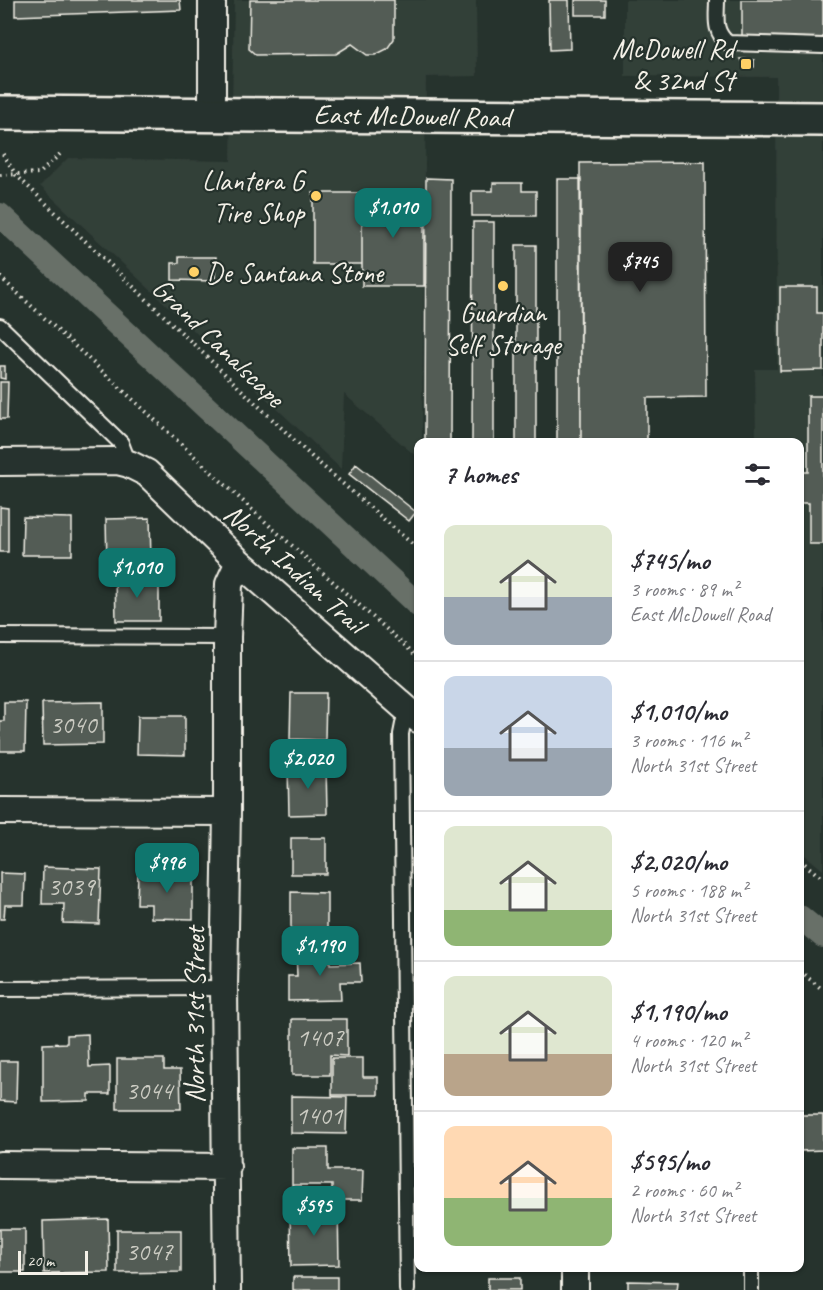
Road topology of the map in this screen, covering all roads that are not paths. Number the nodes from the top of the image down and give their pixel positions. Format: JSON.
{"nodes":[{"id":1,"x":212,"y":0,"type":"edge"},
{"id":2,"x":717,"y":0,"type":"edge"},
{"id":3,"x":823,"y":46,"type":"edge"},
{"id":4,"x":0,"y":113,"type":"edge"},
{"id":5,"x":212,"y":114,"type":"junction"},
{"id":6,"x":823,"y":119,"type":"edge"},
{"id":7,"x":0,"y":326,"type":"edge"},
{"id":8,"x":0,"y":462,"type":"edge"},
{"id":9,"x":129,"y":464,"type":"junction"},
{"id":10,"x":239,"y":562,"type":"junction"},
{"id":11,"x":0,"y":636,"type":"edge"},
{"id":12,"x":227,"y":637,"type":"junction"},
{"id":13,"x":412,"y":714,"type":"edge"},
{"id":14,"x":0,"y":811,"type":"edge"},
{"id":15,"x":227,"y":812,"type":"junction"},
{"id":16,"x":224,"y":988,"type":"junction"},
{"id":17,"x":0,"y":989,"type":"edge"},
{"id":18,"x":0,"y":1165,"type":"edge"},
{"id":19,"x":227,"y":1167,"type":"junction"},
{"id":20,"x":575,"y":1272,"type":"edge"},
{"id":21,"x":752,"y":1272,"type":"edge"},
{"id":22,"x":227,"y":1290,"type":"edge"},
{"id":23,"x":407,"y":1290,"type":"edge"},
{"id":24,"x":575,"y":1290,"type":"edge"},
{"id":25,"x":751,"y":1290,"type":"edge"}],
"edges":[{"from":1,"to":5,"type":"street"},
{"from":2,"to":3,"type":"lane"},
{"from":4,"to":5,"type":"main road","name":"East McDowell Road"},
{"from":5,"to":6,"type":"main road","name":"East McDowell Road"},
{"from":7,"to":9,"type":"lane"},
{"from":8,"to":9,"type":"street"},
{"from":9,"to":10,"type":"street","name":"North Indian Trail"},
{"from":10,"to":12,"type":"street","name":"North 31st Street"},
{"from":10,"to":13,"type":"street","name":"North Indian Trail"},
{"from":11,"to":12,"type":"lane"},
{"from":12,"to":15,"type":"street","name":"North 31st Street"},
{"from":13,"to":23,"type":"lane"},
{"from":14,"to":15,"type":"street"},
{"from":15,"to":16,"type":"street","name":"North 31st Street"},
{"from":16,"to":17,"type":"lane"},
{"from":16,"to":19,"type":"street","name":"North 31st Street"},
{"from":18,"to":19,"type":"street"},
{"from":19,"to":22,"type":"street","name":"North 31st Street"},
{"from":20,"to":24,"type":"street"},
{"from":21,"to":25,"type":"lane"}]}
